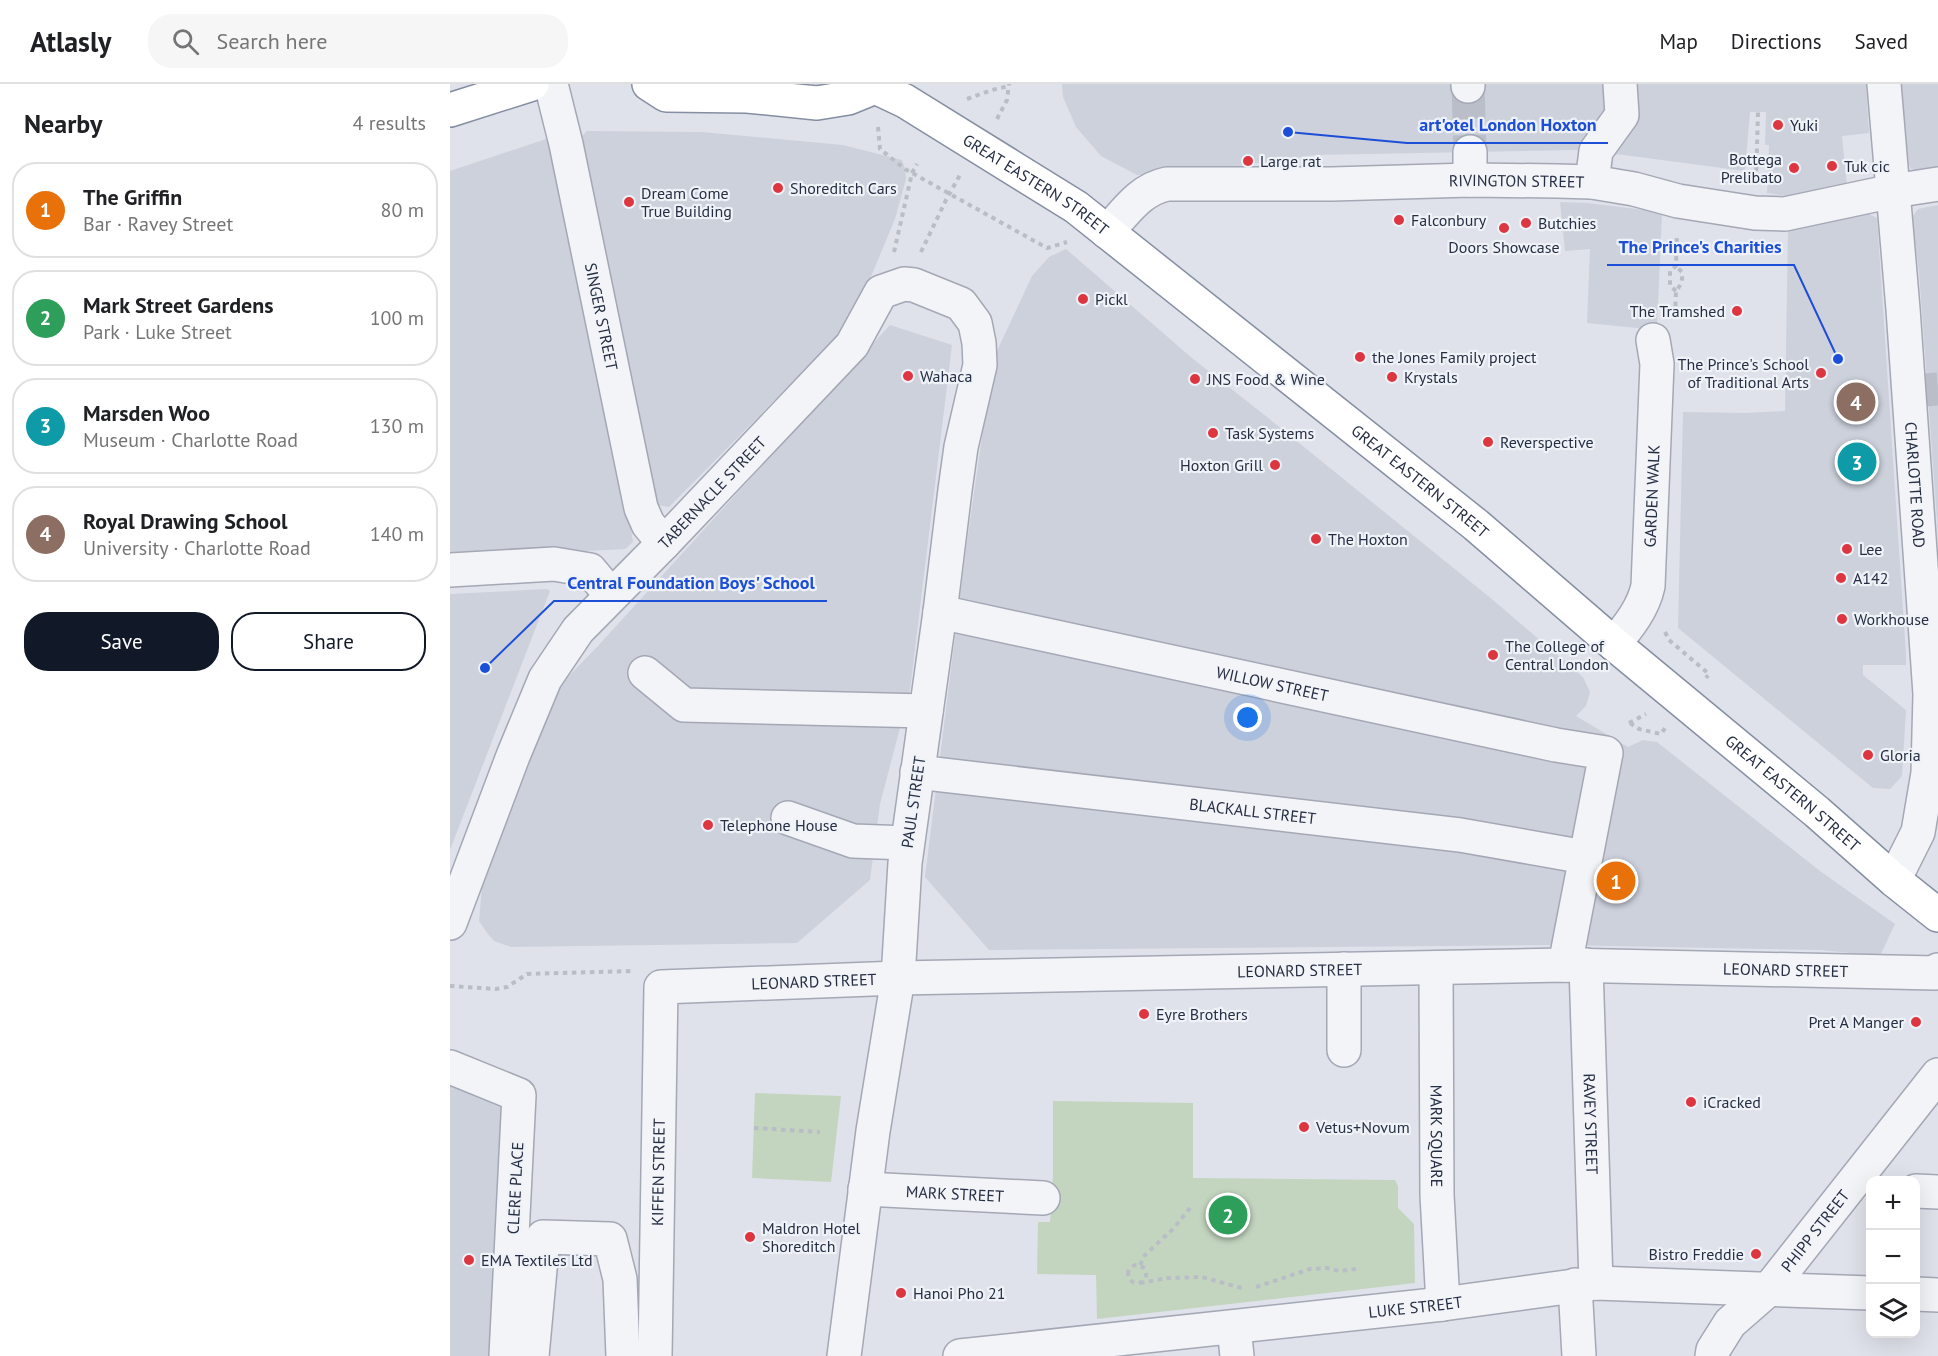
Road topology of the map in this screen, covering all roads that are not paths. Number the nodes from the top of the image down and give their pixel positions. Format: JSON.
{"nodes":[{"id":1,"x":532,"y":84,"type":"edge"},
{"id":2,"x":551,"y":84,"type":"edge"},
{"id":3,"x":650,"y":84,"type":"edge"},
{"id":4,"x":1620,"y":84,"type":"edge"},
{"id":5,"x":1884,"y":84,"type":"edge"},
{"id":6,"x":874,"y":85,"type":"edge"},
{"id":7,"x":468,"y":98,"type":"edge"},
{"id":8,"x":1592,"y":182,"type":"junction"},
{"id":9,"x":1938,"y":184,"type":"edge"},
{"id":10,"x":1893,"y":191,"type":"junction"},
{"id":11,"x":1107,"y":232,"type":"junction"},
{"id":12,"x":907,"y":277,"type":"joint"},
{"id":13,"x":1653,"y":340,"type":"dead end"},
{"id":14,"x":664,"y":543,"type":"junction"},
{"id":15,"x":450,"y":570,"type":"edge"},
{"id":16,"x":611,"y":595,"type":"junction"},
{"id":17,"x":940,"y":612,"type":"junction"},
{"id":18,"x":1614,"y":644,"type":"junction"},
{"id":19,"x":645,"y":673,"type":"dead end"},
{"id":20,"x":926,"y":711,"type":"junction"},
{"id":21,"x":1606,"y":753,"type":"joint"},
{"id":22,"x":917,"y":772,"type":"junction"},
{"id":23,"x":788,"y":818,"type":"dead end"},
{"id":24,"x":906,"y":853,"type":"junction"},
{"id":25,"x":1586,"y":857,"type":"junction"},
{"id":26,"x":1894,"y":879,"type":"junction"},
{"id":27,"x":1938,"y":915,"type":"edge"},
{"id":28,"x":450,"y":923,"type":"edge"},
{"id":29,"x":1575,"y":965,"type":"junction"},
{"id":30,"x":1436,"y":968,"type":"junction"},
{"id":31,"x":1344,"y":969,"type":"junction"},
{"id":32,"x":1938,"y":970,"type":"edge"},
{"id":33,"x":898,"y":978,"type":"junction"},
{"id":34,"x":661,"y":987,"type":"joint"},
{"id":35,"x":1344,"y":1050,"type":"dead end"},
{"id":36,"x":450,"y":1067,"type":"edge"},
{"id":37,"x":1938,"y":1075,"type":"edge"},
{"id":38,"x":1863,"y":1184,"type":"edge"},
{"id":39,"x":865,"y":1189,"type":"junction"},
{"id":40,"x":1920,"y":1191,"type":"edge"},
{"id":41,"x":1938,"y":1192,"type":"edge"},
{"id":42,"x":1044,"y":1198,"type":"dead end"},
{"id":43,"x":1586,"y":1284,"type":"junction"},
{"id":44,"x":1769,"y":1289,"type":"junction"},
{"id":45,"x":1866,"y":1293,"type":"edge"},
{"id":46,"x":1920,"y":1294,"type":"edge"},
{"id":47,"x":1938,"y":1295,"type":"edge"},
{"id":48,"x":1443,"y":1304,"type":"junction"},
{"id":49,"x":1235,"y":1342,"type":"edge"},
{"id":50,"x":506,"y":1356,"type":"edge"},
{"id":51,"x":532,"y":1356,"type":"edge"},
{"id":52,"x":623,"y":1356,"type":"edge"},
{"id":53,"x":654,"y":1356,"type":"edge"},
{"id":54,"x":844,"y":1356,"type":"edge"},
{"id":55,"x":960,"y":1356,"type":"edge"},
{"id":56,"x":1579,"y":1356,"type":"edge"},
{"id":57,"x":1712,"y":1356,"type":"edge"}],
"edges":[{"from":1,"to":7,"type":"highway"},
{"from":2,"to":14,"type":"street","name":"SINGER STREET"},
{"from":3,"to":6,"type":"highway","name":"GREAT EASTERN STREET"},
{"from":4,"to":8,"type":"street"},
{"from":5,"to":10,"type":"street","name":"CHARLOTTE ROAD"},
{"from":6,"to":11,"type":"highway","name":"GREAT EASTERN STREET"},
{"from":8,"to":10,"type":"street","name":"RIVINGTON STREET"},
{"from":8,"to":11,"type":"street","name":"RIVINGTON STREET"},
{"from":9,"to":10,"type":"street","name":"RIVINGTON STREET"},
{"from":10,"to":26,"type":"street","name":"CHARLOTTE ROAD"},
{"from":11,"to":18,"type":"highway","name":"GREAT EASTERN STREET"},
{"from":12,"to":14,"type":"street","name":"TABERNACLE STREET"},
{"from":12,"to":17,"type":"street","name":"PAUL STREET"},
{"from":13,"to":18,"type":"street","name":"GARDEN WALK"},
{"from":14,"to":16,"type":"street","name":"TABERNACLE STREET"},
{"from":15,"to":16,"type":"street"},
{"from":16,"to":28,"type":"street","name":"TABERNACLE STREET"},
{"from":17,"to":20,"type":"street","name":"PAUL STREET"},
{"from":17,"to":21,"type":"street","name":"WILLOW STREET"},
{"from":18,"to":26,"type":"highway","name":"GREAT EASTERN STREET"},
{"from":19,"to":20,"type":"street"},
{"from":20,"to":22,"type":"street","name":"PAUL STREET"},
{"from":21,"to":25,"type":"street","name":"RAVEY STREET"},
{"from":22,"to":24,"type":"street","name":"PAUL STREET"},
{"from":22,"to":25,"type":"street","name":"BLACKALL STREET"},
{"from":23,"to":24,"type":"street"},
{"from":24,"to":33,"type":"street","name":"PAUL STREET"},
{"from":25,"to":29,"type":"street","name":"RAVEY STREET"},
{"from":26,"to":27,"type":"highway","name":"GREAT EASTERN STREET"},
{"from":29,"to":30,"type":"street","name":"LEONARD STREET"},
{"from":29,"to":32,"type":"street","name":"LEONARD STREET"},
{"from":29,"to":43,"type":"street","name":"RAVEY STREET"},
{"from":30,"to":31,"type":"street","name":"LEONARD STREET"},
{"from":30,"to":48,"type":"street","name":"MARK SQUARE"},
{"from":31,"to":33,"type":"street","name":"LEONARD STREET"},
{"from":31,"to":35,"type":"street"},
{"from":33,"to":34,"type":"street","name":"LEONARD STREET"},
{"from":33,"to":39,"type":"street","name":"PAUL STREET"},
{"from":34,"to":53,"type":"street","name":"KIFFEN STREET"},
{"from":36,"to":50,"type":"street","name":"CLERE PLACE"},
{"from":37,"to":38,"type":"street","name":"PHIPP STREET"},
{"from":38,"to":44,"type":"street","name":"PHIPP STREET"},
{"from":39,"to":42,"type":"street","name":"MARK STREET"},
{"from":39,"to":54,"type":"street","name":"PAUL STREET"},
{"from":40,"to":41,"type":"street"},
{"from":43,"to":44,"type":"street","name":"LUKE STREET"},
{"from":43,"to":48,"type":"street","name":"LUKE STREET"},
{"from":43,"to":56,"type":"street","name":"RAVEY STREET"},
{"from":44,"to":45,"type":"street","name":"LUKE STREET"},
{"from":44,"to":57,"type":"street","name":"PHIPP STREET"},
{"from":46,"to":47,"type":"street"},
{"from":48,"to":49,"type":"street","name":"LUKE STREET"},
{"from":49,"to":55,"type":"street","name":"LUKE STREET"},
{"from":51,"to":52,"type":"street"}]}
